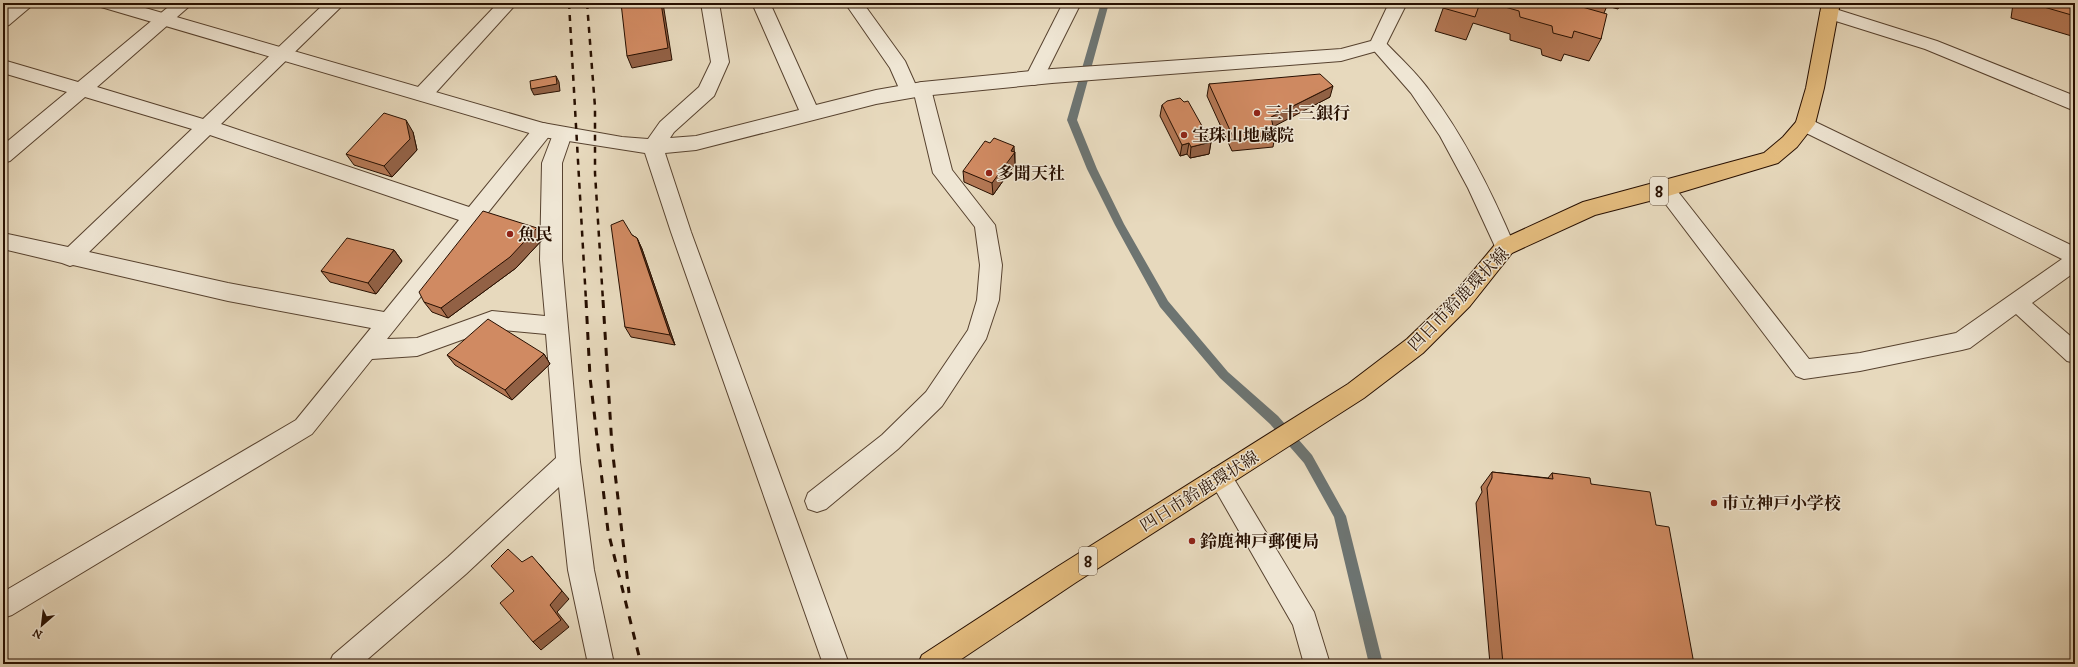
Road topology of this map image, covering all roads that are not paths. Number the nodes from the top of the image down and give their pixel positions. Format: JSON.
{"nodes":[{"id":1,"x":26,"y":3,"type":"edge"},
{"id":2,"x":107,"y":3,"type":"edge"},
{"id":3,"x":184,"y":3,"type":"edge"},
{"id":4,"x":336,"y":3,"type":"edge"},
{"id":5,"x":508,"y":3,"type":"edge"},
{"id":6,"x":710,"y":3,"type":"edge"},
{"id":7,"x":761,"y":3,"type":"edge"},
{"id":8,"x":854,"y":3,"type":"edge"},
{"id":9,"x":1072,"y":3,"type":"edge"},
{"id":10,"x":1398,"y":3,"type":"edge"},
{"id":11,"x":1830,"y":8,"type":"edge"},
{"id":12,"x":164,"y":20,"type":"junction"},
{"id":13,"x":3,"y":21,"type":"edge"},
{"id":14,"x":1378,"y":45,"type":"junction"},
{"id":15,"x":282,"y":54,"type":"junction"},
{"id":16,"x":3,"y":66,"type":"edge"},
{"id":17,"x":1043,"y":77,"type":"junction"},
{"id":18,"x":82,"y":90,"type":"junction"},
{"id":19,"x":916,"y":90,"type":"junction"},
{"id":20,"x":423,"y":94,"type":"junction"},
{"id":21,"x":2075,"y":104,"type":"edge"},
{"id":22,"x":810,"y":114,"type":"junction"},
{"id":23,"x":1805,"y":124,"type":"junction"},
{"id":24,"x":206,"y":127,"type":"junction"},
{"id":25,"x":552,"y":132,"type":"junction"},
{"id":26,"x":653,"y":147,"type":"junction"},
{"id":27,"x":3,"y":156,"type":"edge"},
{"id":28,"x":1666,"y":189,"type":"junction"},
{"id":29,"x":474,"y":217,"type":"junction"},
{"id":30,"x":3,"y":241,"type":"edge"},
{"id":31,"x":1505,"y":247,"type":"junction"},
{"id":32,"x":2075,"y":256,"type":"edge"},
{"id":33,"x":70,"y":258,"type":"junction"},
{"id":34,"x":2075,"y":261,"type":"edge"},
{"id":35,"x":2018,"y":303,"type":"junction"},
{"id":36,"x":389,"y":322,"type":"junction"},
{"id":37,"x":556,"y":326,"type":"junction"},
{"id":38,"x":365,"y":350,"type":"junction"},
{"id":39,"x":2075,"y":354,"type":"edge"},
{"id":40,"x":568,"y":462,"type":"junction"},
{"id":41,"x":1220,"y":477,"type":"junction"},
{"id":42,"x":817,"y":501,"type":"dead end"},
{"id":43,"x":3,"y":606,"type":"edge"},
{"id":44,"x":342,"y":664,"type":"edge"},
{"id":45,"x":601,"y":664,"type":"edge"},
{"id":46,"x":836,"y":664,"type":"edge"},
{"id":47,"x":931,"y":664,"type":"edge"},
{"id":48,"x":1317,"y":664,"type":"edge"}],
"edges":[{"from":1,"to":13,"type":"street"},
{"from":2,"to":12,"type":"street"},
{"from":3,"to":12,"type":"street"},
{"from":4,"to":15,"type":"street"},
{"from":5,"to":20,"type":"street"},
{"from":6,"to":26,"type":"street"},
{"from":7,"to":22,"type":"street"},
{"from":8,"to":19,"type":"street"},
{"from":9,"to":17,"type":"street"},
{"from":10,"to":14,"type":"street"},
{"from":11,"to":21,"type":"street"},
{"from":11,"to":23,"type":"main road","name":"四日市鈴鹿環状線","number":"8"},
{"from":12,"to":15,"type":"street"},
{"from":12,"to":18,"type":"street"},
{"from":14,"to":17,"type":"street"},
{"from":14,"to":31,"type":"street"},
{"from":15,"to":20,"type":"street"},
{"from":15,"to":24,"type":"street"},
{"from":16,"to":18,"type":"street"},
{"from":17,"to":19,"type":"street"},
{"from":18,"to":24,"type":"street"},
{"from":18,"to":27,"type":"street"},
{"from":19,"to":22,"type":"street"},
{"from":19,"to":42,"type":"street"},
{"from":20,"to":25,"type":"street"},
{"from":22,"to":26,"type":"street"},
{"from":23,"to":28,"type":"main road","name":"四日市鈴鹿環状線","number":"8"},
{"from":23,"to":32,"type":"street"},
{"from":24,"to":29,"type":"street"},
{"from":24,"to":33,"type":"street"},
{"from":25,"to":26,"type":"street"},
{"from":25,"to":29,"type":"street"},
{"from":25,"to":37,"type":"street"},
{"from":26,"to":46,"type":"street"},
{"from":28,"to":31,"type":"main road","name":"四日市鈴鹿環状線","number":"8"},
{"from":28,"to":35,"type":"street"},
{"from":29,"to":36,"type":"street"},
{"from":30,"to":33,"type":"street"},
{"from":31,"to":41,"type":"main road","name":"四日市鈴鹿環状線","number":"8"},
{"from":33,"to":36,"type":"street"},
{"from":34,"to":35,"type":"street"},
{"from":35,"to":39,"type":"street"},
{"from":36,"to":38,"type":"street"},
{"from":37,"to":38,"type":"street"},
{"from":37,"to":40,"type":"street"},
{"from":38,"to":43,"type":"street"},
{"from":40,"to":44,"type":"street"},
{"from":40,"to":45,"type":"street"},
{"from":41,"to":47,"type":"main road","name":"四日市鈴鹿環状線","number":"8"},
{"from":41,"to":48,"type":"street"}]}
